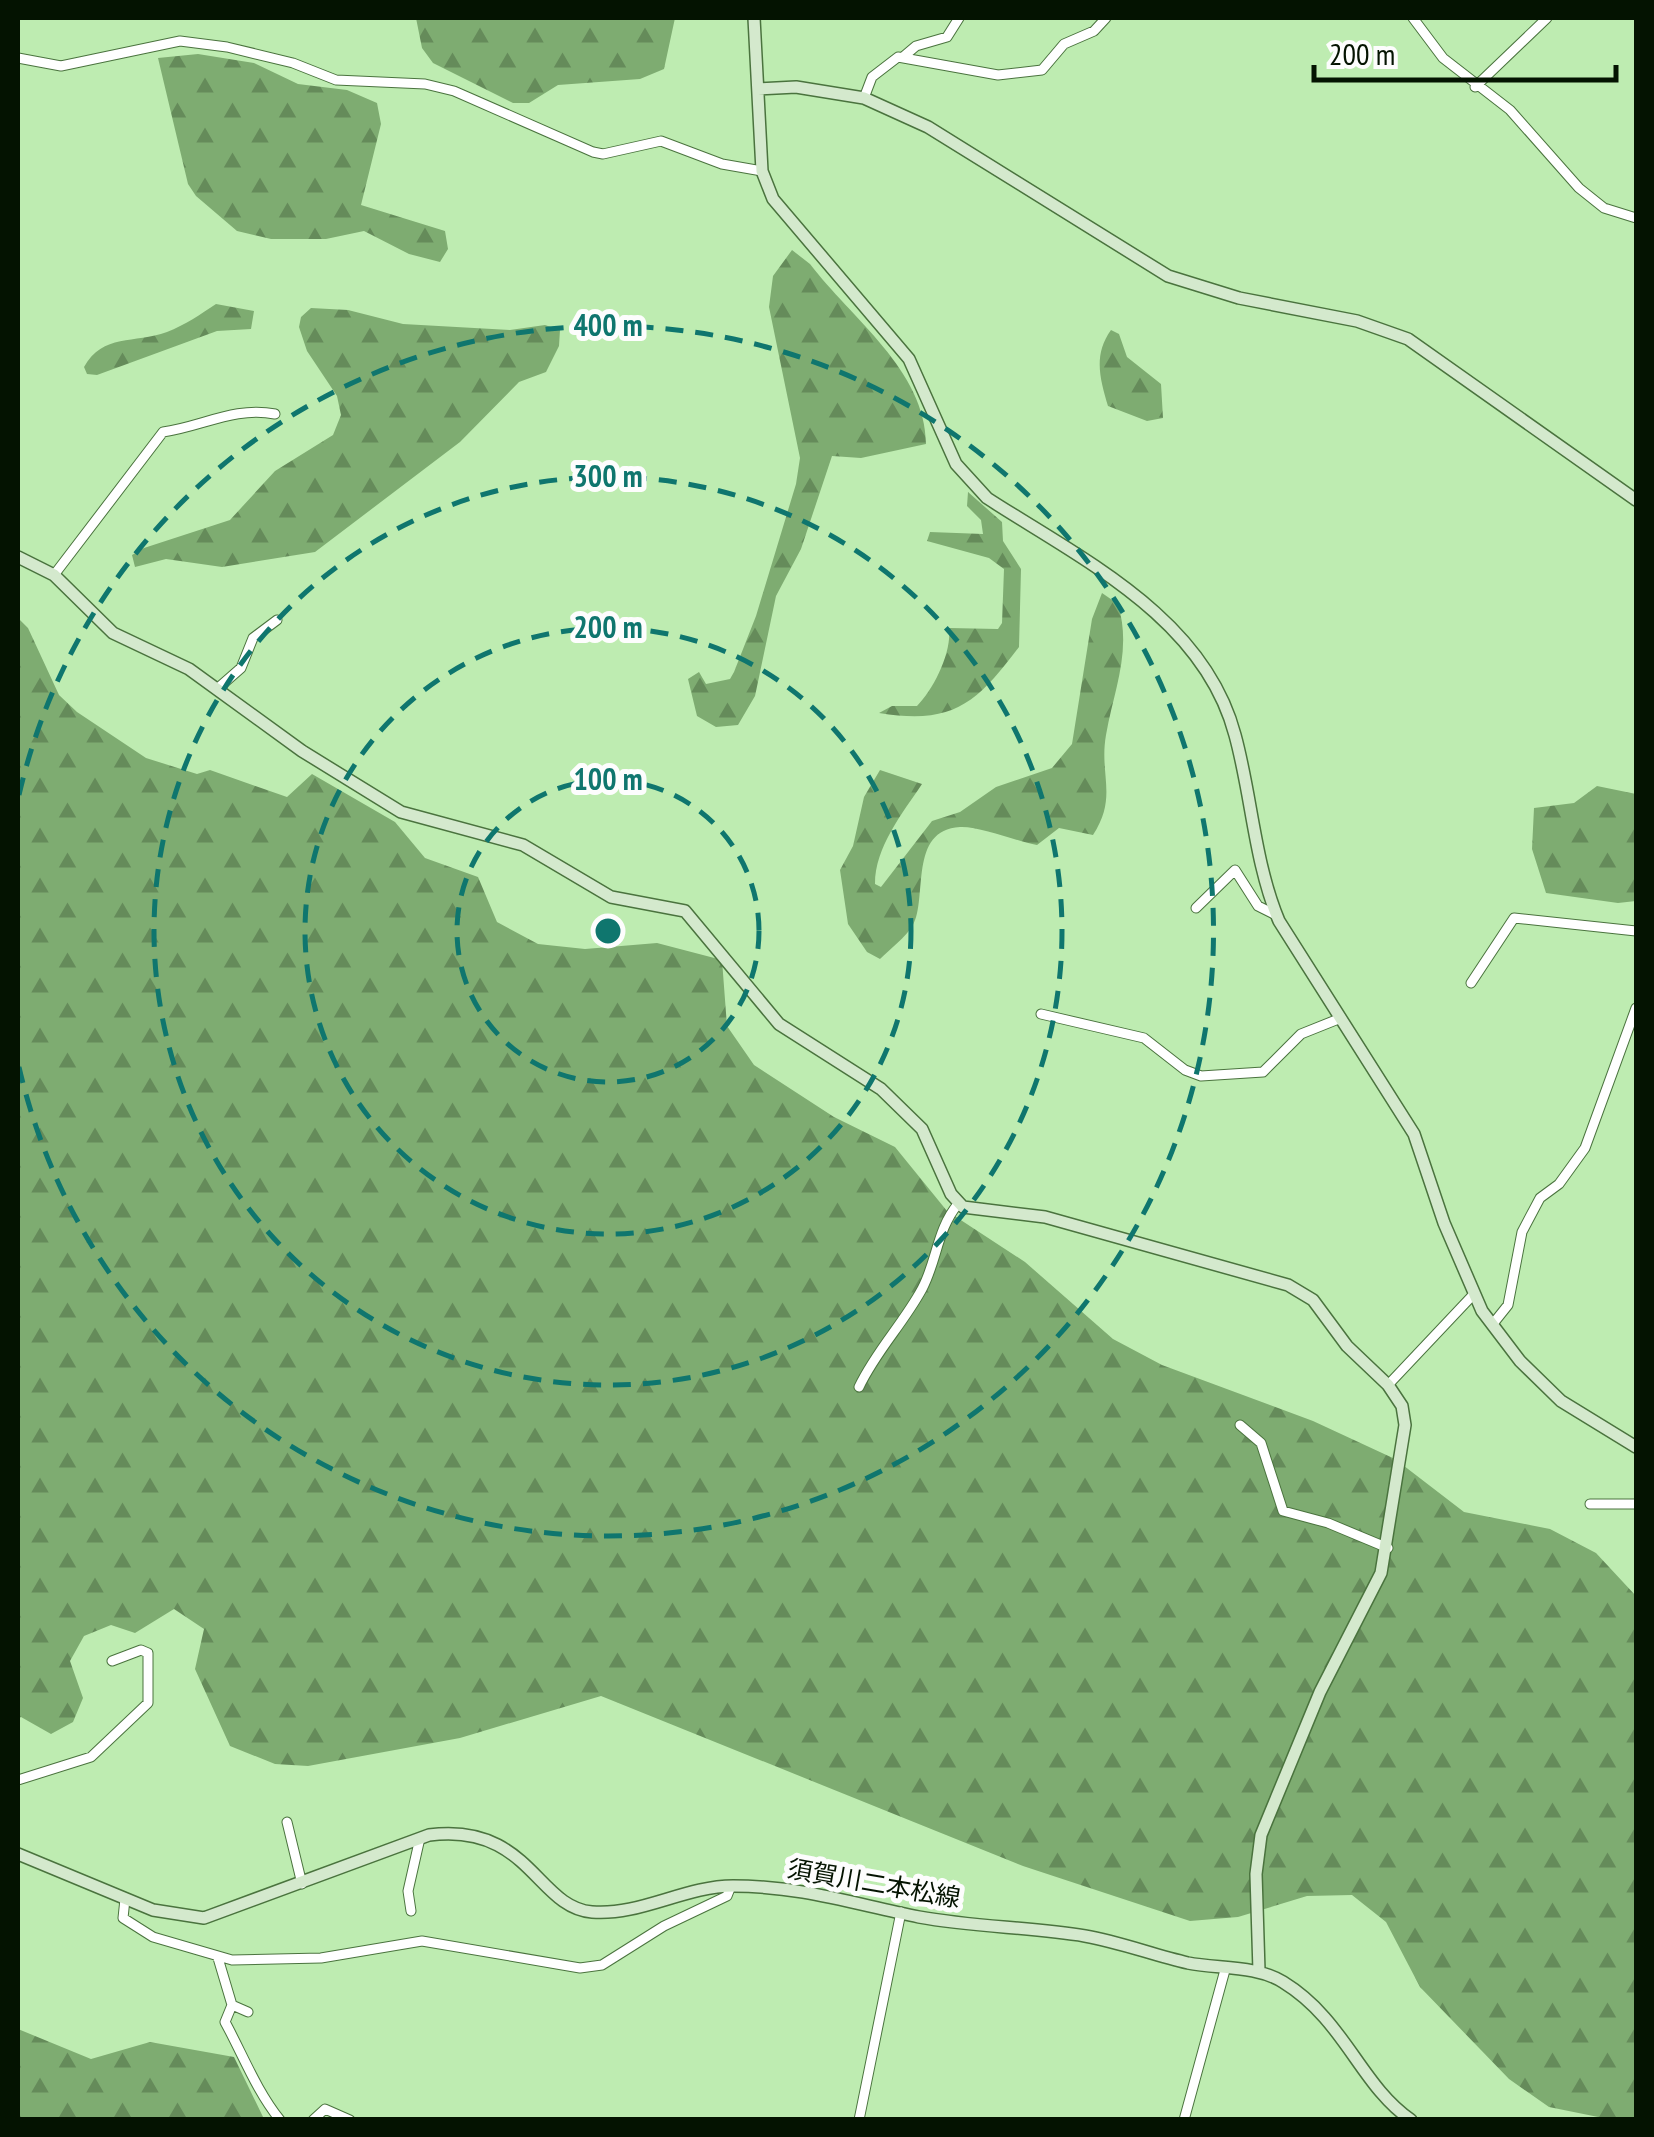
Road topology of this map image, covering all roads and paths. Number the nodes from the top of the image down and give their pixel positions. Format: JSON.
{"nodes":[{"id":1,"x":754,"y":18,"type":"edge"},
{"id":2,"x":959,"y":18,"type":"edge"},
{"id":3,"x":1106,"y":18,"type":"edge"},
{"id":4,"x":1413,"y":18,"type":"edge"},
{"id":5,"x":1548,"y":18,"type":"edge"},
{"id":6,"x":903,"y":57,"type":"junction"},
{"id":7,"x":18,"y":58,"type":"edge"},
{"id":8,"x":1475,"y":87,"type":"junction"},
{"id":9,"x":758,"y":89,"type":"junction"},
{"id":10,"x":864,"y":98,"type":"junction"},
{"id":11,"x":762,"y":171,"type":"junction"},
{"id":12,"x":1636,"y":218,"type":"edge"},
{"id":13,"x":275,"y":414,"type":"dead end"},
{"id":14,"x":1636,"y":500,"type":"edge"},
{"id":15,"x":18,"y":557,"type":"edge"},
{"id":16,"x":54,"y":575,"type":"junction"},
{"id":17,"x":277,"y":620,"type":"dead end"},
{"id":18,"x":217,"y":690,"type":"junction"},
{"id":19,"x":1196,"y":908,"type":"dead end"},
{"id":20,"x":1276,"y":915,"type":"junction"},
{"id":21,"x":1636,"y":931,"type":"edge"},
{"id":22,"x":1470,"y":983,"type":"dead end"},
{"id":23,"x":1636,"y":1008,"type":"edge"},
{"id":24,"x":1041,"y":1014,"type":"dead end"},
{"id":25,"x":1342,"y":1018,"type":"junction"},
{"id":26,"x":958,"y":1204,"type":"junction"},
{"id":27,"x":1472,"y":1296,"type":"junction"},
{"id":28,"x":1492,"y":1325,"type":"junction"},
{"id":29,"x":1388,"y":1386,"type":"junction"},
{"id":30,"x":859,"y":1387,"type":"dead end"},
{"id":31,"x":1240,"y":1426,"type":"dead end"},
{"id":32,"x":1636,"y":1446,"type":"edge"},
{"id":33,"x":1590,"y":1504,"type":"dead end"},
{"id":34,"x":1636,"y":1504,"type":"edge"},
{"id":35,"x":1388,"y":1548,"type":"junction"},
{"id":36,"x":112,"y":1661,"type":"dead end"},
{"id":37,"x":18,"y":1780,"type":"edge"},
{"id":38,"x":287,"y":1822,"type":"dead end"},
{"id":39,"x":420,"y":1838,"type":"junction"},
{"id":40,"x":18,"y":1854,"type":"edge"},
{"id":41,"x":302,"y":1884,"type":"junction"},
{"id":42,"x":731,"y":1886,"type":"junction"},
{"id":43,"x":125,"y":1899,"type":"junction"},
{"id":44,"x":411,"y":1912,"type":"dead end"},
{"id":45,"x":901,"y":1912,"type":"junction"},
{"id":46,"x":218,"y":1958,"type":"junction"},
{"id":47,"x":1225,"y":1970,"type":"junction"},
{"id":48,"x":1259,"y":1971,"type":"junction"},
{"id":49,"x":232,"y":2005,"type":"junction"},
{"id":50,"x":248,"y":2012,"type":"dead end"},
{"id":51,"x":280,"y":2120,"type":"edge"},
{"id":52,"x":314,"y":2120,"type":"edge"},
{"id":53,"x":350,"y":2120,"type":"edge"},
{"id":54,"x":859,"y":2120,"type":"edge"},
{"id":55,"x":1184,"y":2120,"type":"edge"},
{"id":56,"x":1410,"y":2120,"type":"edge"}],
"edges":[{"from":1,"to":9,"type":"street"},
{"from":2,"to":6,"type":"street"},
{"from":3,"to":6,"type":"street"},
{"from":4,"to":8,"type":"street"},
{"from":5,"to":8,"type":"street"},
{"from":6,"to":10,"type":"street"},
{"from":7,"to":11,"type":"street"},
{"from":8,"to":12,"type":"street"},
{"from":9,"to":10,"type":"street"},
{"from":9,"to":11,"type":"street"},
{"from":10,"to":14,"type":"street"},
{"from":11,"to":20,"type":"street"},
{"from":13,"to":16,"type":"street"},
{"from":15,"to":16,"type":"street"},
{"from":16,"to":18,"type":"street"},
{"from":17,"to":18,"type":"street"},
{"from":18,"to":26,"type":"street"},
{"from":19,"to":20,"type":"street"},
{"from":20,"to":25,"type":"street"},
{"from":21,"to":22,"type":"street"},
{"from":23,"to":28,"type":"street"},
{"from":24,"to":25,"type":"street"},
{"from":25,"to":27,"type":"street"},
{"from":26,"to":29,"type":"street"},
{"from":26,"to":30,"type":"street"},
{"from":27,"to":28,"type":"street"},
{"from":27,"to":29,"type":"street"},
{"from":28,"to":32,"type":"street"},
{"from":29,"to":35,"type":"street"},
{"from":31,"to":35,"type":"street"},
{"from":33,"to":34,"type":"street"},
{"from":35,"to":48,"type":"street"},
{"from":36,"to":37,"type":"street"},
{"from":38,"to":41,"type":"street"},
{"from":39,"to":41,"type":"street","name":"須賀川二本松線"},
{"from":39,"to":42,"type":"street","name":"須賀川二本松線"},
{"from":39,"to":44,"type":"street"},
{"from":40,"to":43,"type":"street","name":"須賀川二本松線"},
{"from":41,"to":43,"type":"street","name":"須賀川二本松線"},
{"from":42,"to":45,"type":"street","name":"須賀川二本松線"},
{"from":42,"to":46,"type":"street"},
{"from":43,"to":46,"type":"street"},
{"from":45,"to":47,"type":"street","name":"須賀川二本松線"},
{"from":45,"to":54,"type":"street"},
{"from":46,"to":49,"type":"street"},
{"from":47,"to":48,"type":"street","name":"須賀川二本松線"},
{"from":47,"to":55,"type":"street"},
{"from":48,"to":56,"type":"street","name":"須賀川二本松線"},
{"from":49,"to":50,"type":"street"},
{"from":49,"to":51,"type":"street"},
{"from":52,"to":53,"type":"street"}]}
